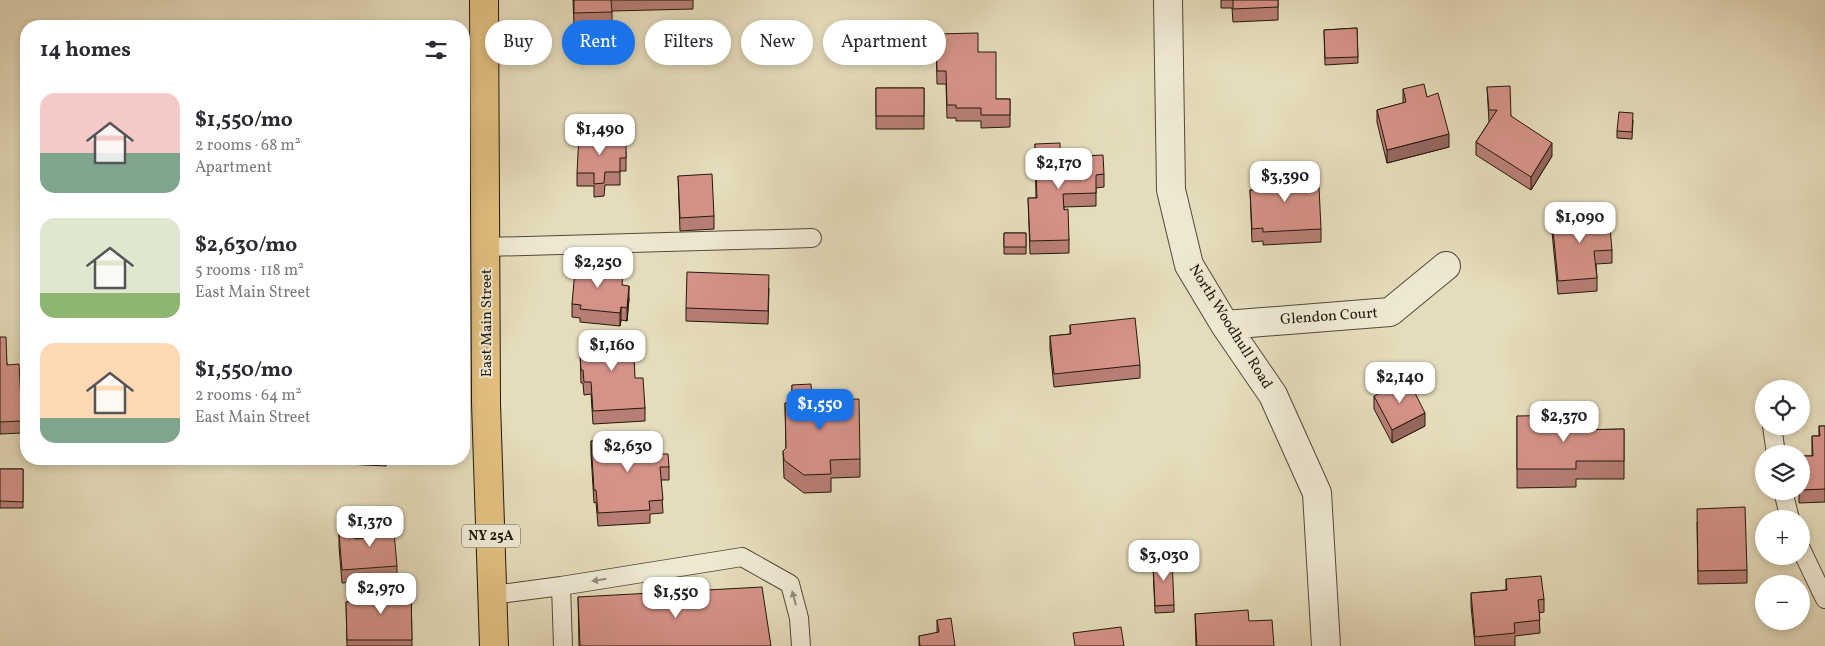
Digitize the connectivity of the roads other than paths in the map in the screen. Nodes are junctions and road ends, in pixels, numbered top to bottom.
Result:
1 (484, 0) edge
2 (1168, 0) edge
3 (812, 238) dead end
4 (486, 247) junction
5 (1446, 266) dead end
6 (1225, 325) junction
7 (1809, 565) edge
8 (561, 586) junction
9 (492, 595) junction
10 (1825, 599) edge
11 (494, 646) edge
12 (563, 646) edge
13 (801, 646) edge
14 (1326, 646) edge

1 - 4 main road, East Main Street / NY 25A
2 - 6 street, North Woodhull Road
3 - 4 lane
4 - 9 main road, East Main Street / NY 25A
5 - 6 street, Glendon Court
6 - 14 street, North Woodhull Road
7 - 10 lane
8 - 9 lane
8 - 12 lane
13 -> 8 lane
9 - 11 main road, East Main Street / NY 25A

